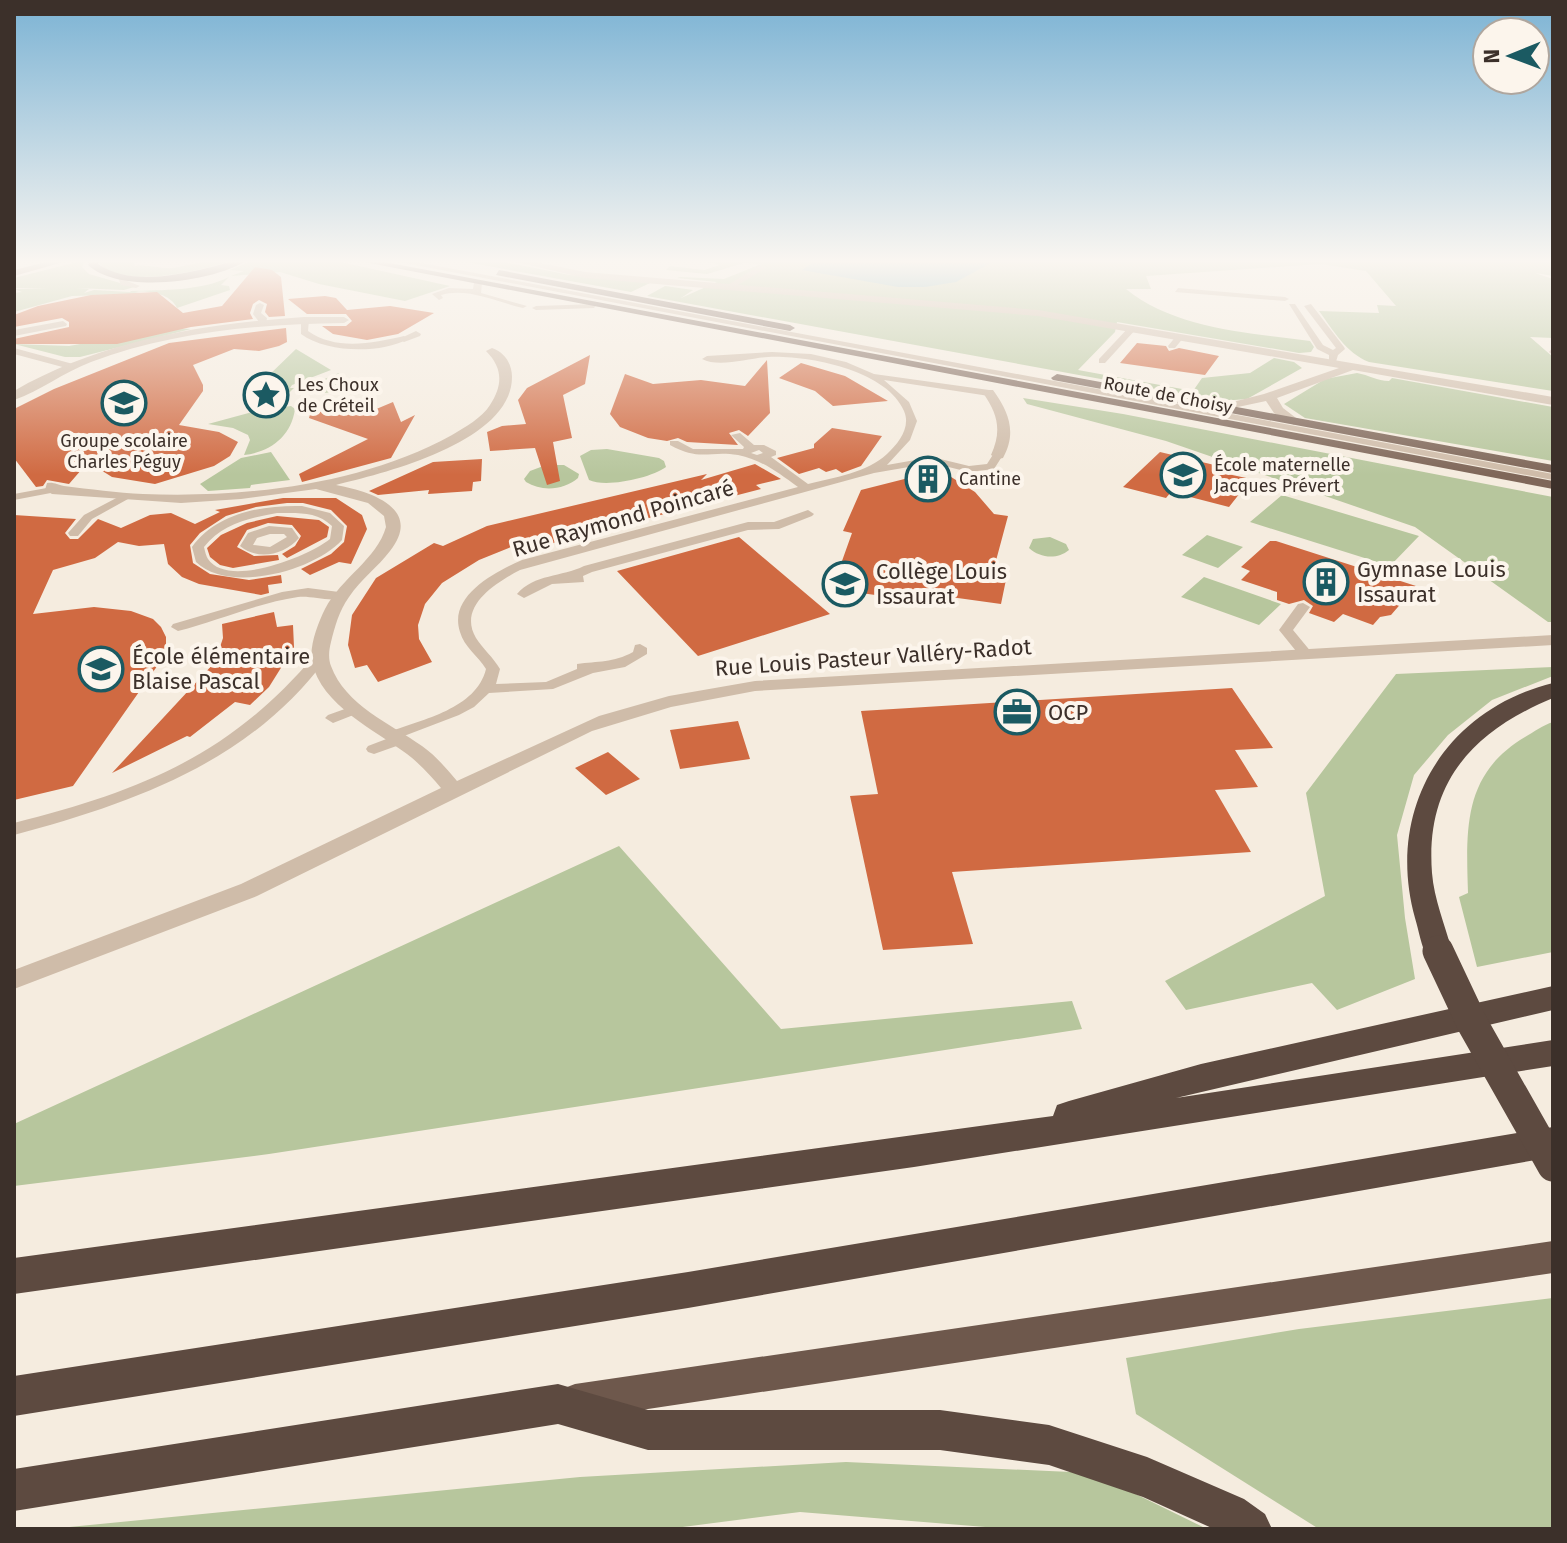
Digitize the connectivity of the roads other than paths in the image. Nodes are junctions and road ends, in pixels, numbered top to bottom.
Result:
1 (210, 331) edge
2 (304, 331) edge
3 (728, 331) edge
4 (784, 331) edge
5 (809, 331) edge
6 (1130, 331) edge
7 (1142, 331) edge
8 (1310, 331) edge
9 (1325, 331) edge
10 (1314, 336) junction
11 (1329, 336) junction
12 (410, 337) dead end
13 (14, 351) edge
14 (492, 351) dead end
15 (1333, 358) junction
16 (707, 359) dead end
17 (1317, 360) junction
18 (1102, 361) dead end
19 (70, 366) junction
20 (1351, 366) junction
21 (873, 376) junction
22 (1320, 376) junction
23 (989, 393) joint
24 (14, 396) edge
25 (1270, 397) junction
26 (1553, 401) edge
27 (1219, 407) junction
28 (1294, 421) junction
29 (736, 435) dead end
30 (674, 443) dead end
31 (748, 450) junction
32 (998, 455) joint
33 (1551, 470) edge
34 (869, 471) junction
35 (1553, 485) edge
36 (52, 488) joint
37 (303, 488) junction
38 (807, 488) junction
39 (14, 497) edge
40 (124, 497) junction
41 (808, 514) dead end
42 (74, 533) dead end
43 (279, 548) dead end
44 (299, 579) junction
45 (524, 594) dead end
46 (339, 596) junction
47 (1303, 607) dead end
48 (178, 627) dead end
49 (1553, 640) edge
50 (640, 648) dead end
51 (1305, 653) junction
52 (319, 659) junction
53 (486, 689) junction
54 (1553, 690) edge
55 (356, 709) junction
56 (333, 718) dead end
57 (397, 738) junction
58 (374, 749) dead end
59 (453, 789) junction
60 (14, 829) edge
61 (14, 980) edge
62 (1553, 998) edge
63 (1553, 1053) edge
64 (982, 1141) junction
65 (1553, 1142) edge
66 (1553, 1166) edge
67 (1553, 1257) edge
68 (14, 1276) edge
69 (14, 1396) edge
70 (558, 1404) junction
71 (14, 1490) edge
72 (1250, 1529) edge

1 - 19 street
2 - 12 lane
3 - 35 main road, Route de Choisy
4 - 33 lane, Route de Choisy
5 - 27 main road, Route de Choisy
6 - 18 lane
7 - 17 street
8 - 10 lane
9 - 11 lane
10 - 11 lane
10 - 15 lane
11 - 15 lane
13 - 19 lane
14 - 37 street
15 - 17 street
15 - 20 street
16 - 21 lane
17 - 22 street
19 - 24 street
20 - 22 street
20 - 26 street
21 - 23 lane
21 - 34 lane
22 - 25 street
23 - 32 street
25 - 27 street
25 - 28 street
27 - 28 main road, Route de Choisy
28 - 33 main road, Route de Choisy
29 - 31 lane
30 - 31 lane
31 - 38 lane
32 - 34 lane
34 - 38 lane
36 - 39 lane
36 - 40 street
37 - 40 street
37 - 46 street
38 - 53 lane, Rue Raymond Poincaré
40 - 42 lane
41 - 45 lane
43 - 44 lane
44 - 44 lane
44 - 46 lane
44 - 48 lane
46 - 52 street
47 - 51 lane
49 - 51 street, Rue Louis Pasteur Valléry-Radot
50 - 53 lane
51 - 59 street, Rue Louis Pasteur Valléry-Radot
52 - 55 street
52 - 60 lane
53 - 57 lane
54 - 66 highway, bridge
55 - 56 lane
55 - 57 street
57 - 58 lane
57 - 59 street
59 - 61 street, Rue Louis Pasteur Valléry-Radot
62 - 64 highway
63 - 64 highway
64 - 68 highway
65 - 69 highway
67 - 70 highway
70 - 71 highway
70 - 72 highway

